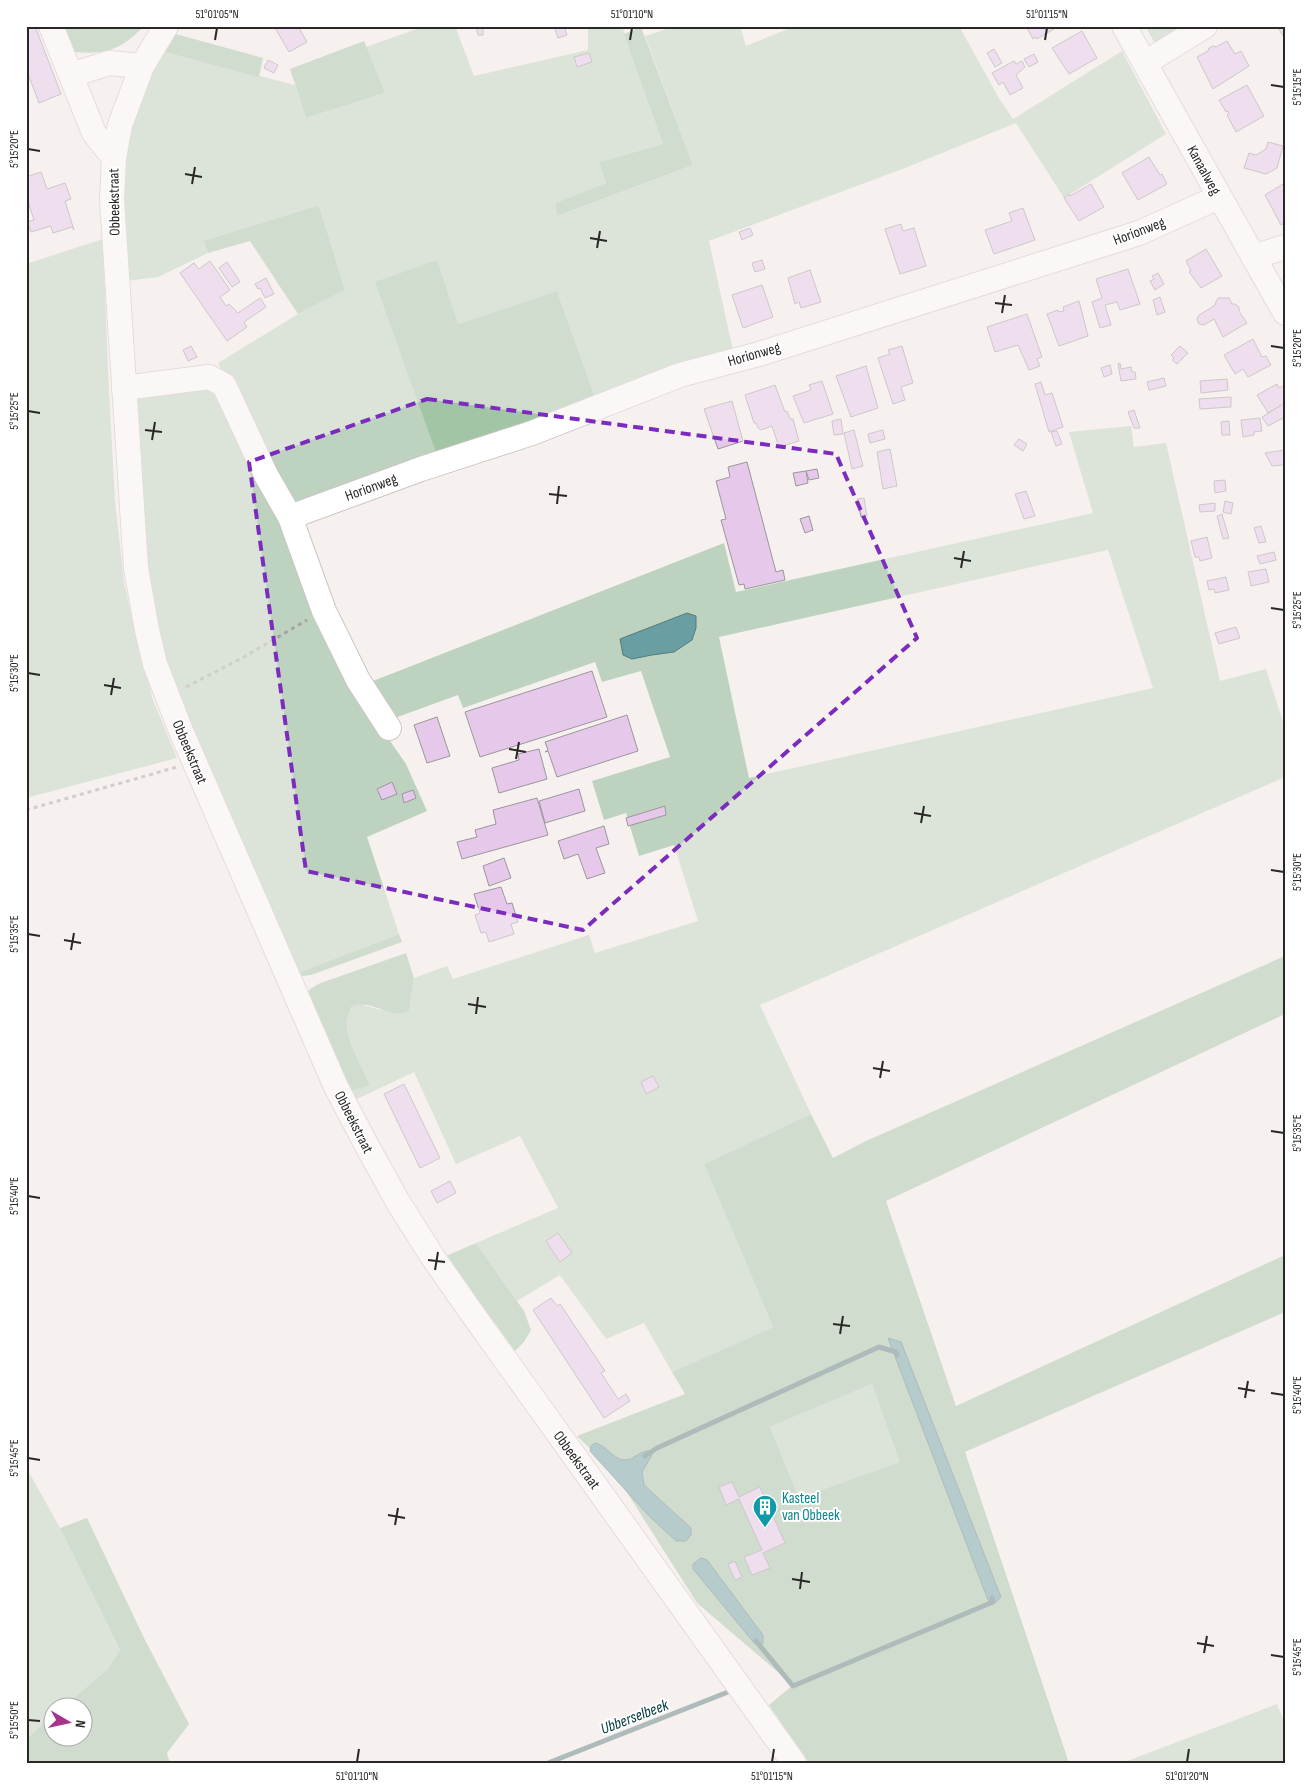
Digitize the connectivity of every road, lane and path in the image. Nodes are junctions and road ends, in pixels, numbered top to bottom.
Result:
1 (51, 26) edge
2 (166, 26) edge
3 (1124, 26) edge
4 (1205, 26) edge
5 (1145, 63) junction
6 (142, 66) junction
7 (71, 75) junction
8 (114, 158) junction
9 (1219, 197) junction
10 (1285, 246) edge
11 (1253, 257) junction
12 (1285, 313) edge
13 (124, 388) junction
14 (290, 517) junction
15 (324, 611) junction
16 (167, 697) junction
17 (389, 728) dead end
18 (194, 762) junction
19 (26, 810) edge
20 (794, 1763) edge

1 - 7 street
2 - 6 street, Obbeekstraat
3 - 5 street, Kanaalweg
4 - 5 street
5 - 9 street, Kanaalweg
6 - 7 street
6 - 8 street, Obbeekstraat
7 - 8 street
8 - 13 street, Obbeekstraat
9 - 11 street, Kanaalweg
9 - 14 street, Horionweg
10 - 11 street
11 - 12 street, Kanaalweg
13 - 14 street
13 - 16 street, Obbeekstraat
14 - 15 street
15 - 16 path
15 - 17 street
16 - 18 street, Obbeekstraat
18 - 19 path
18 - 20 street, Obbeekstraat

